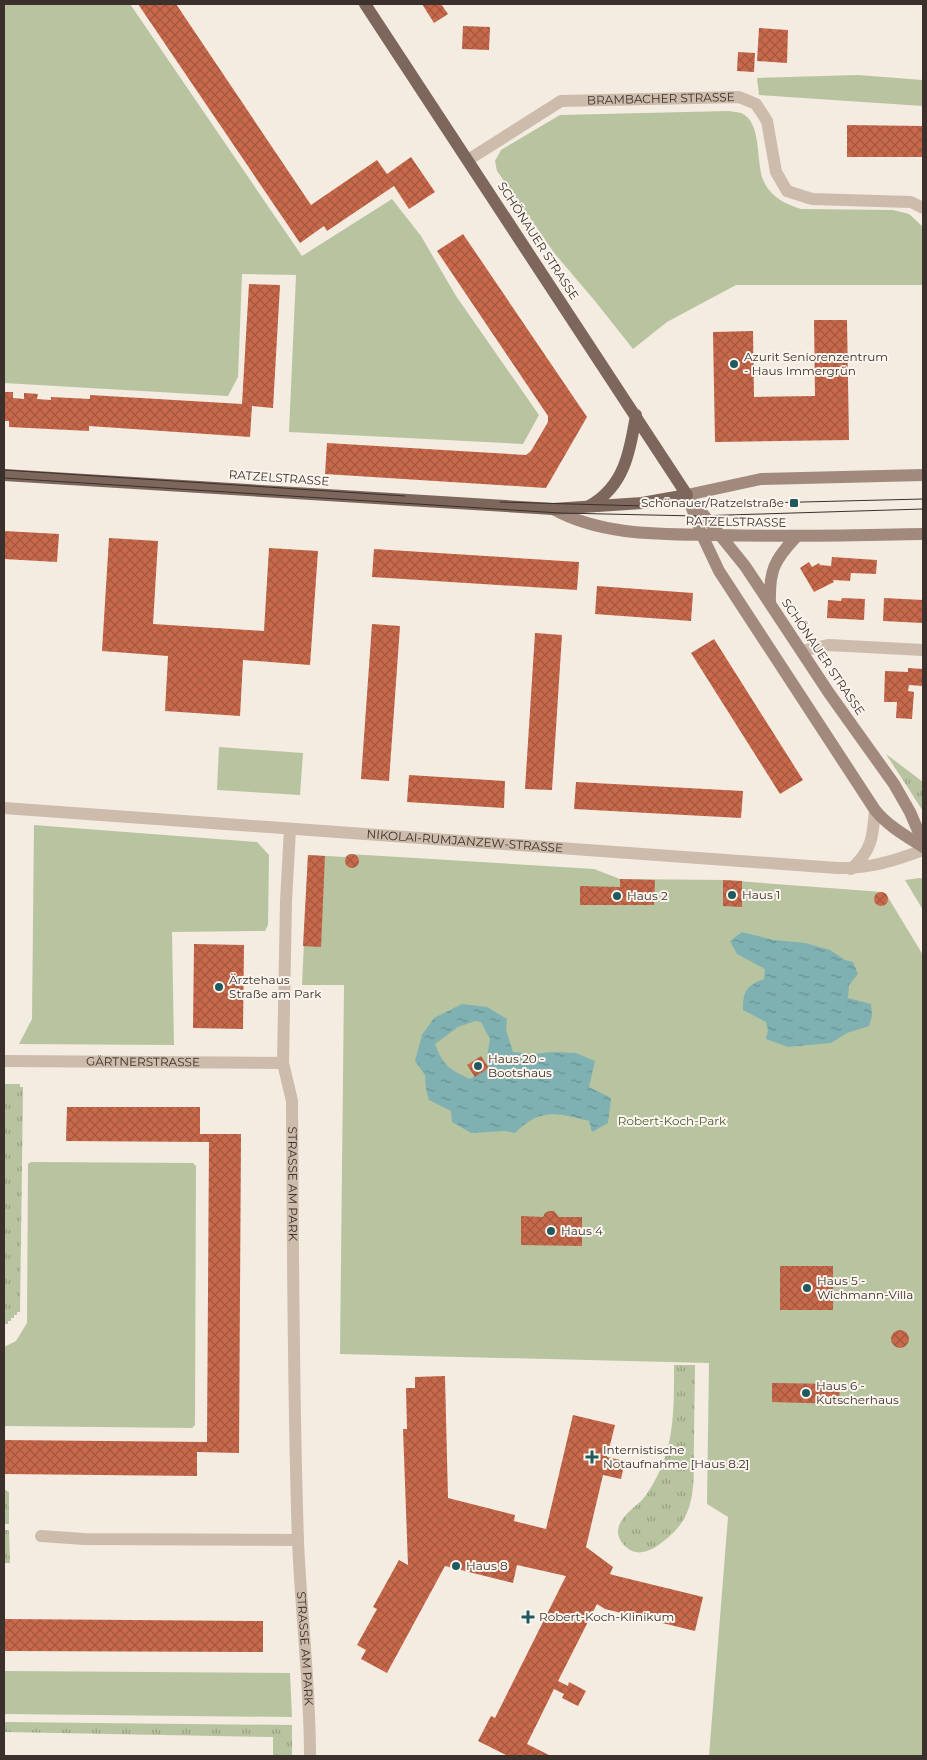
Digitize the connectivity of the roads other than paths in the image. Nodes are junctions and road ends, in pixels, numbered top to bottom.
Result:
1 (365, 4) edge
2 (468, 160) junction
3 (923, 208) edge
4 (636, 415) junction
5 (4, 474) edge
6 (923, 475) edge
7 (687, 495) junction
8 (589, 506) junction
9 (553, 509) junction
10 (923, 534) edge
11 (702, 535) junction
12 (720, 535) junction
13 (796, 536) junction
14 (770, 603) junction
15 (923, 650) edge
16 (802, 651) junction
17 (4, 808) edge
18 (875, 810) junction
19 (290, 829) junction
20 (923, 842) edge
21 (923, 848) edge
22 (851, 869) junction
23 (4, 1061) edge
24 (283, 1063) junction
25 (41, 1536) dead end
26 (298, 1540) junction
27 (310, 1756) edge

1 - 2 main road, SCHÖNAUER STRASSE
2 - 3 street, BRAMBACHER STRASSE
2 - 4 main road, SCHÖNAUER STRASSE
4 - 7 main road, SCHÖNAUER STRASSE
4 - 8 main road
5 - 9 main road, RATZELSTRASSE
6 - 7 main road, RATZELSTRASSE
7 - 8 main road, RATZELSTRASSE
7 - 11 main road, SCHÖNAUER STRASSE
7 - 12 main road, SCHÖNAUER STRASSE
8 - 9 main road, RATZELSTRASSE
9 - 11 main road, RATZELSTRASSE
10 - 13 main road, RATZELSTRASSE
11 - 12 main road, RATZELSTRASSE
11 - 18 main road, SCHÖNAUER STRASSE
12 - 13 main road, RATZELSTRASSE
12 - 14 main road, SCHÖNAUER STRASSE
13 - 14 main road
14 - 16 main road, SCHÖNAUER STRASSE
15 - 16 street
16 - 20 main road, SCHÖNAUER STRASSE
17 - 19 street, NIKOLAI-RUMJANZEW-STRASSE
18 - 21 main road, SCHÖNAUER STRASSE
18 - 22 street
19 - 22 street, NIKOLAI-RUMJANZEW-STRASSE
19 - 24 street, STRASSE AM PARK
21 - 22 street, NIKOLAI-RUMJANZEW-STRASSE
23 - 24 street, GÄRTNERSTRASSE
24 - 26 street, STRASSE AM PARK
25 - 26 street
26 - 27 street, STRASSE AM PARK

